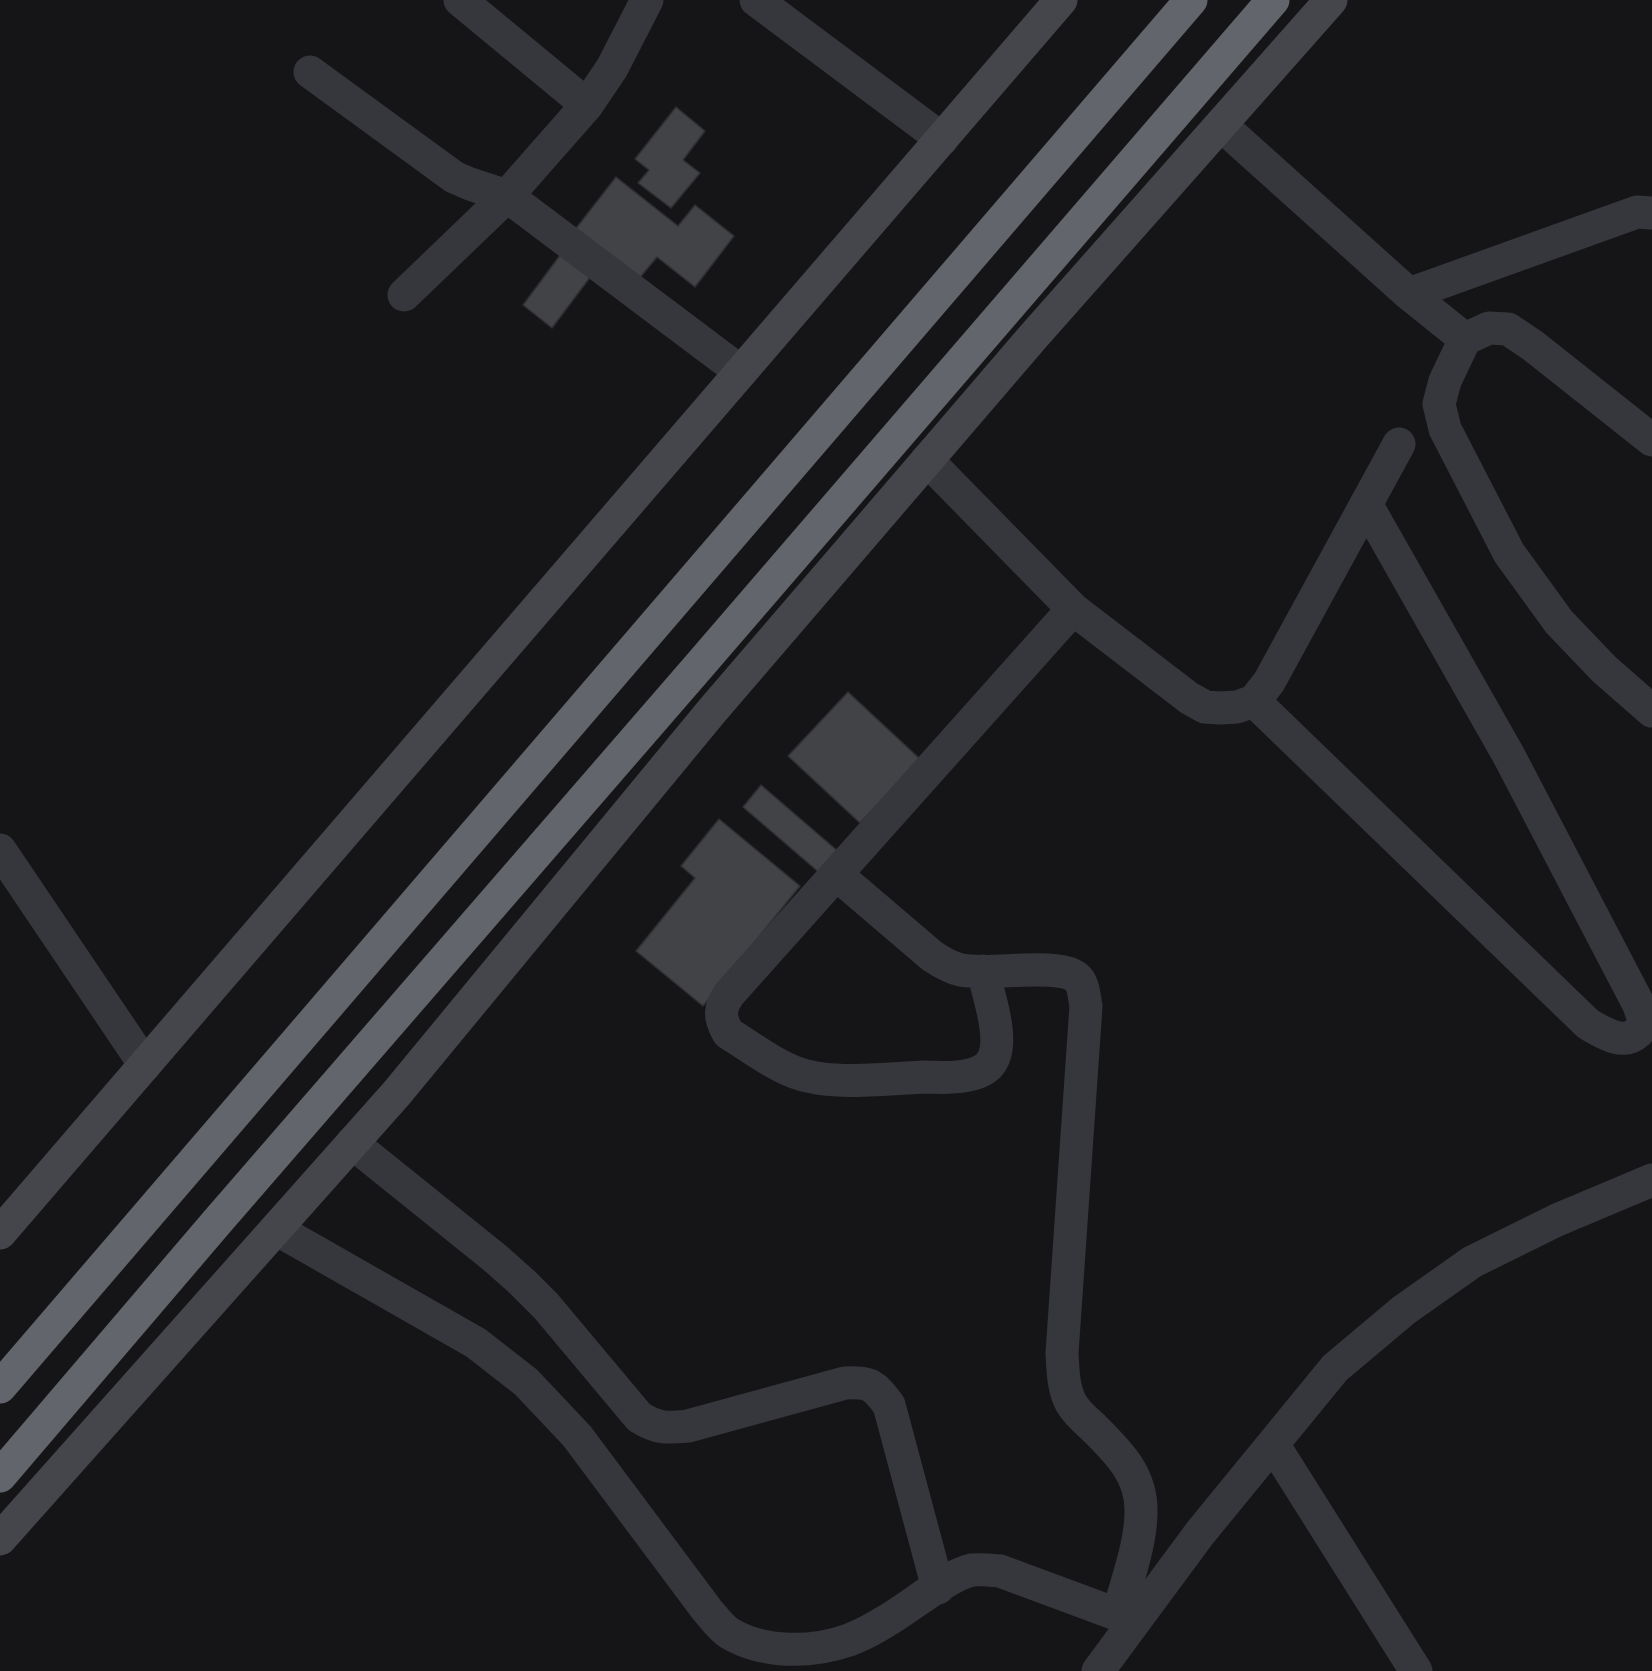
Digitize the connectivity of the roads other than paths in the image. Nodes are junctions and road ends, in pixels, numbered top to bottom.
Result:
1 (460, 0) edge
2 (647, 0) edge
3 (756, 0) edge
4 (1060, 0) edge
5 (1191, 0) edge
6 (1273, 0) edge
7 (1331, 0) edge
8 (310, 72) dead end
9 (587, 105) junction
10 (1221, 124) junction
11 (942, 139) junction
12 (507, 196) junction
13 (1652, 213) edge
14 (1409, 294) junction
15 (404, 295) dead end
16 (1466, 339) junction
17 (741, 372) junction
18 (1652, 440) edge
19 (1399, 444) dead end
20 (927, 460) junction
21 (1366, 504) junction
22 (1073, 609) junction
23 (1254, 701) junction
24 (1652, 711) edge
25 (0, 849) edge
26 (836, 874) junction
27 (983, 971) junction
28 (145, 1065) junction
29 (352, 1143) junction
30 (1652, 1180) edge
31 (276, 1229) junction
32 (0, 1233) edge
33 (0, 1387) edge
34 (1273, 1444) junction
35 (0, 1476) edge
36 (0, 1539) edge
37 (938, 1588) junction
38 (1126, 1618) junction
39 (1098, 1671) edge
40 (1416, 1671) edge

1 - 9 street
2 - 9 street
3 - 11 street
4 - 11 street
5 - 33 highway
6 - 35 highway
7 - 10 street
8 - 12 street
9 - 12 street
10 - 14 street
10 - 20 street
11 - 17 street
12 - 15 street
12 - 17 street
13 - 14 street
14 - 16 street
16 - 18 street
16 - 24 street
17 - 28 street
19 - 21 street
20 - 22 street
20 - 29 street
21 - 23 street
21 - 23 street
22 - 23 street
22 - 26 street
25 - 28 street
26 - 27 street
26 - 27 street
27 - 38 street
28 - 32 street
29 - 31 street
29 - 37 street
30 - 34 street
31 - 36 street
31 - 37 street
34 - 38 street
34 - 40 street
37 - 38 street
38 - 39 street

